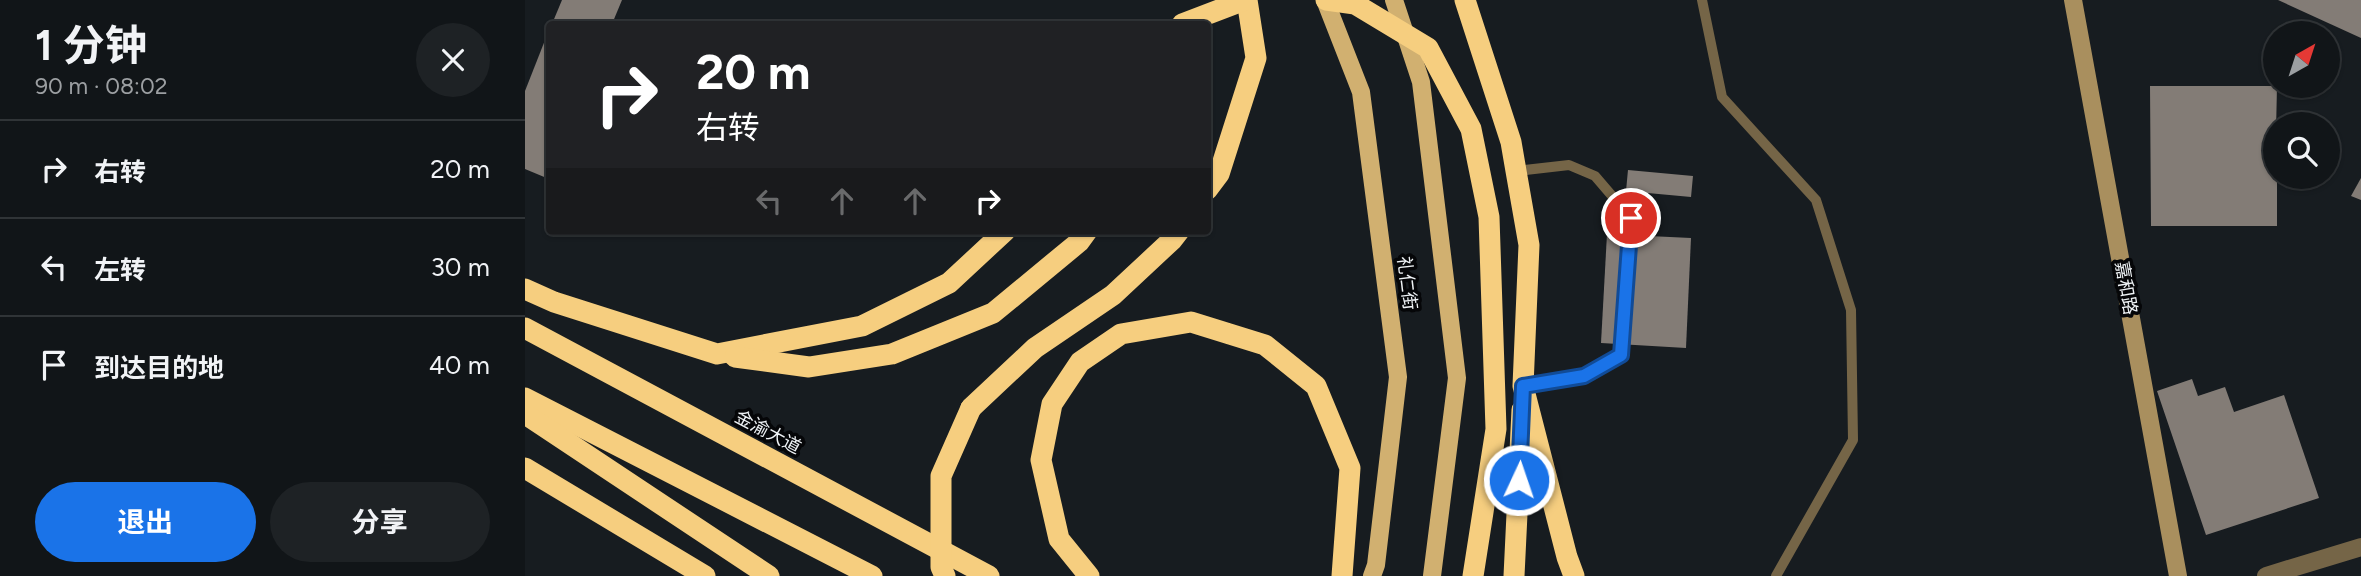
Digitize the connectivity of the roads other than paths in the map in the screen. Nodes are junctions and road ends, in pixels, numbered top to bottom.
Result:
1 (1207, 0) edge
2 (1246, 0) edge
3 (1326, 0) edge
4 (1394, 0) edge
5 (1465, 0) edge
6 (1702, 0) edge
7 (2073, 0) edge
8 (1190, 21) edge
9 (1202, 21) edge
10 (1516, 171) junction
11 (1211, 185) edge
12 (1001, 235) edge
13 (1084, 235) edge
14 (1176, 235) edge
15 (525, 289) edge
16 (525, 328) edge
17 (716, 354) junction
18 (1523, 386) junction
19 (525, 398) edge
20 (525, 414) edge
21 (525, 468) edge
22 (2361, 547) edge
23 (705, 576) edge
24 (769, 576) edge
25 (872, 576) edge
26 (945, 576) edge
27 (989, 576) edge
28 (1089, 576) edge
29 (1342, 576) edge
30 (1371, 576) edge
31 (1432, 576) edge
32 (1473, 576) edge
33 (1514, 576) edge
34 (1574, 576) edge
35 (1776, 576) edge
36 (2178, 576) edge
37 (2266, 576) edge

1 - 9 highway
2 - 8 highway, bridge
2 - 11 highway
3 - 30 main road, 礼仁街
3 - 32 highway, bridge
4 - 31 main road
5 - 10 highway
6 - 35 lane
7 - 36 street, 嘉和路
10 - 18 highway
10 - 18 lane
12 - 17 highway
13 - 17 highway
14 - 26 highway, bridge
15 - 17 highway
16 - 27 highway, 金渝大道
18 - 33 highway
18 - 34 highway
19 - 25 highway
20 - 24 highway
21 - 23 highway
22 - 37 street
28 - 29 highway

